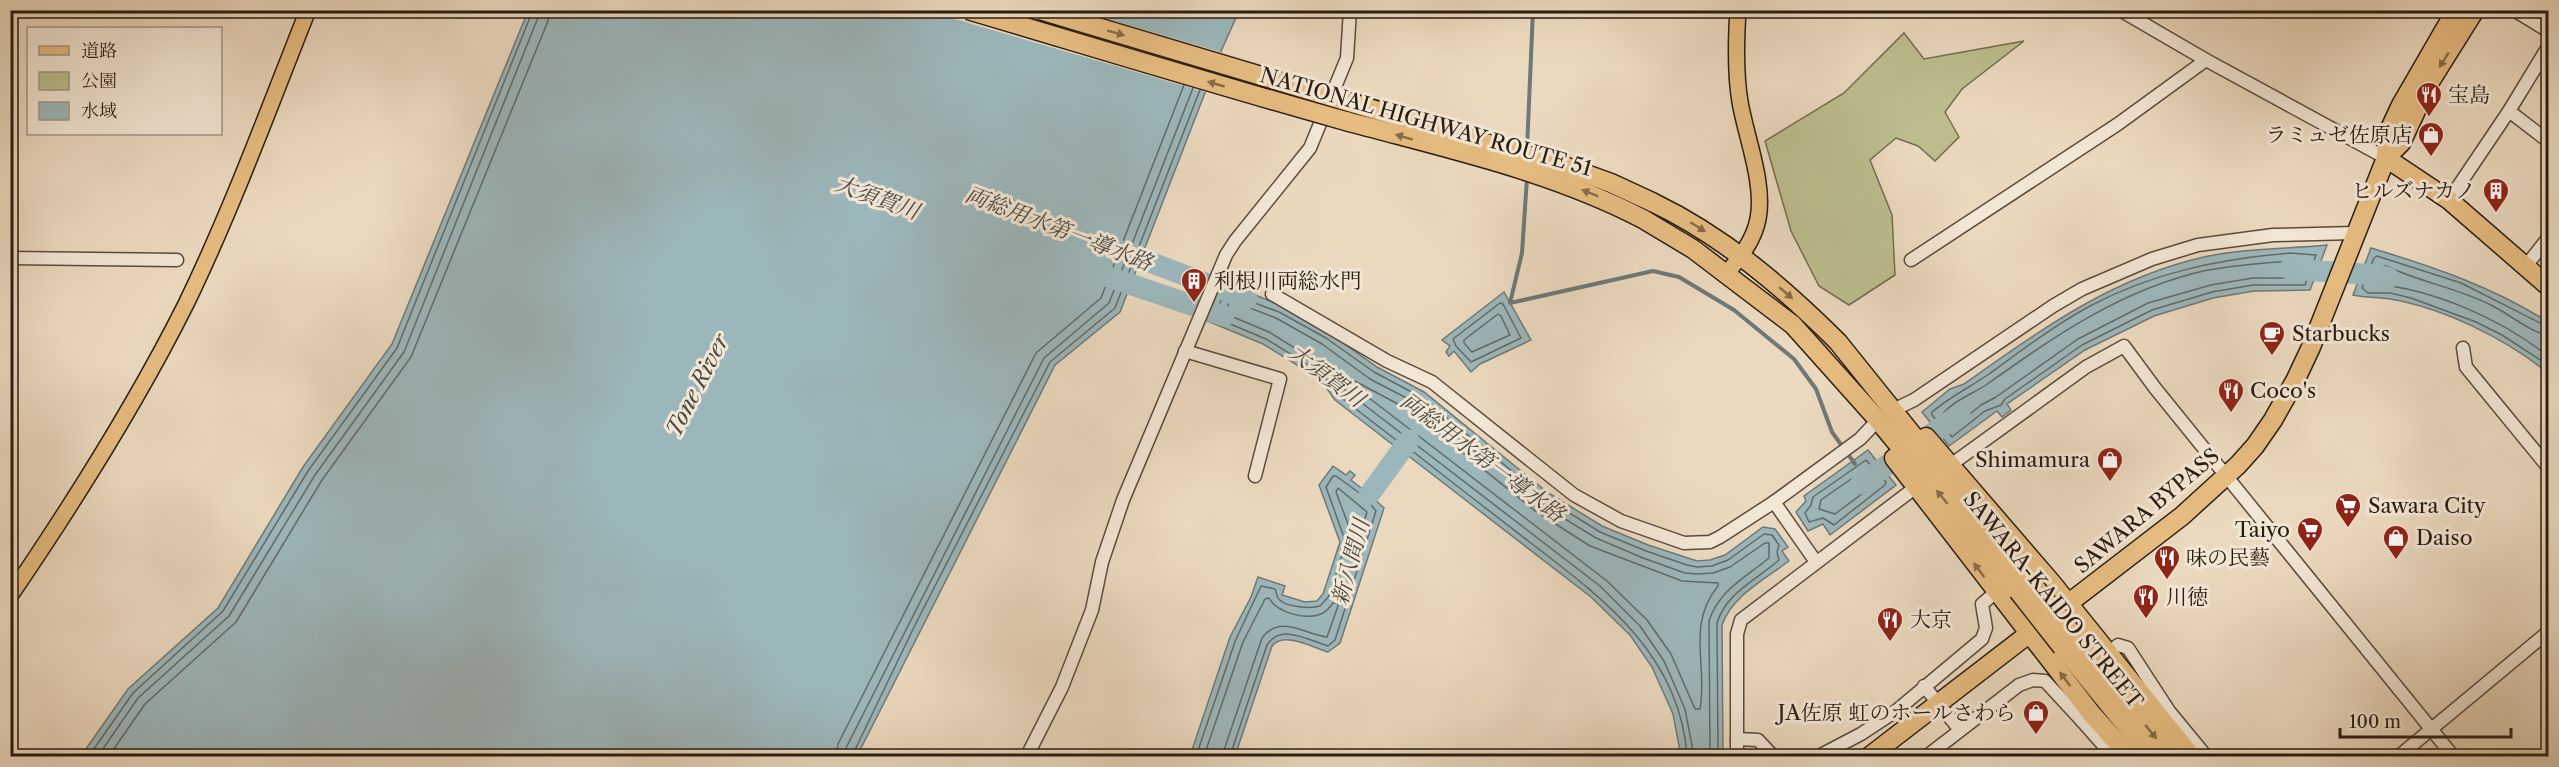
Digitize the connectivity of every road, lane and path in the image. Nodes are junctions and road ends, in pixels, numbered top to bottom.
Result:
1 (308, 10) edge
2 (968, 10) edge
3 (1040, 10) edge
4 (1350, 10) edge
5 (1738, 10) edge
6 (2120, 10) edge
7 (2456, 10) edge
8 (2475, 10) edge
9 (2514, 10) edge
10 (2548, 31) edge
11 (2548, 47) edge
12 (2206, 60) junction
13 (2509, 111) junction
14 (2548, 141) edge
15 (2386, 158) junction
16 (2449, 200) junction
17 (2353, 236) junction
18 (2548, 238) edge
19 (1741, 256) junction
20 (10, 258) edge
21 (177, 260) dead end
22 (1911, 260) dead end
23 (2526, 266) junction
24 (1726, 274) junction
25 (2548, 286) edge
26 (1272, 294) dead end
27 (2463, 348) dead end
28 (1185, 351) junction
29 (1888, 420) junction
30 (2548, 467) edge
31 (1929, 469) junction
32 (1255, 476) dead end
33 (2228, 476) junction
34 (1774, 502) junction
35 (1816, 562) junction
36 (1996, 592) junction
37 (10, 596) edge
38 (2069, 604) junction
39 (2028, 632) junction
40 (2548, 632) edge
41 (2069, 642) junction
42 (2109, 653) junction
43 (1924, 686) junction
44 (1938, 703) junction
45 (2086, 717) junction
46 (2431, 729) junction
47 (1960, 730) junction
48 (1737, 739) junction
49 (1027, 756) edge
50 (1737, 756) edge
51 (1773, 756) edge
52 (1819, 756) edge
53 (1870, 756) edge
54 (1927, 756) edge
55 (2113, 756) edge
56 (2129, 756) edge
57 (2151, 756) edge
58 (2171, 756) edge
59 (2191, 756) edge
60 (2206, 756) edge
61 (2399, 756) edge
62 (2453, 756) edge

1 - 37 main road
24 -> 2 highway, NATIONAL HIGHWAY ROUTE 51, bridge
3 -> 19 highway, NATIONAL HIGHWAY ROUTE 51, bridge
4 - 28 street
5 - 19 main road
6 - 12 street
7 - 15 highway
8 -> 15 highway
9 - 10 street
11 - 13 street
12 - 15 street
12 - 22 street
13 - 14 street
13 - 16 street
15 - 16 highway
15 - 17 highway, SAWARA BYPASS
16 - 23 highway
17 - 29 street
17 - 33 highway, SAWARA BYPASS
18 - 23 street
19 - 24 main road
19 -> 29 highway, NATIONAL HIGHWAY ROUTE 51
20 - 21 street
23 - 25 highway
24 - 29 highway, NATIONAL HIGHWAY ROUTE 51
26 - 34 street
27 - 30 street
28 - 32 street
28 - 49 street
29 - 31 highway
29 - 31 highway
29 - 34 street
31 - 33 street
31 - 35 street
36 -> 31 highway
31 - 38 highway
31 - 41 highway, SAWARA-KAIDO STREET, bridge
33 - 38 highway, SAWARA BYPASS
33 - 46 street
34 - 35 street
35 - 48 street
36 - 39 highway
36 - 43 street
38 - 39 highway, SAWARA BYPASS
38 - 42 highway
39 - 44 highway, SAWARA BYPASS
45 -> 39 highway
40 - 46 street
41 - 57 highway, SAWARA-KAIDO STREET
41 -> 58 highway, SAWARA-KAIDO STREET
42 - 59 highway
42 - 60 street
43 - 44 street
43 - 52 street
44 - 47 street
44 - 53 highway, SAWARA BYPASS
45 - 47 street
45 - 55 street
45 - 56 highway
46 - 61 street
46 - 62 street
47 - 54 street
48 - 50 street
48 - 51 street

